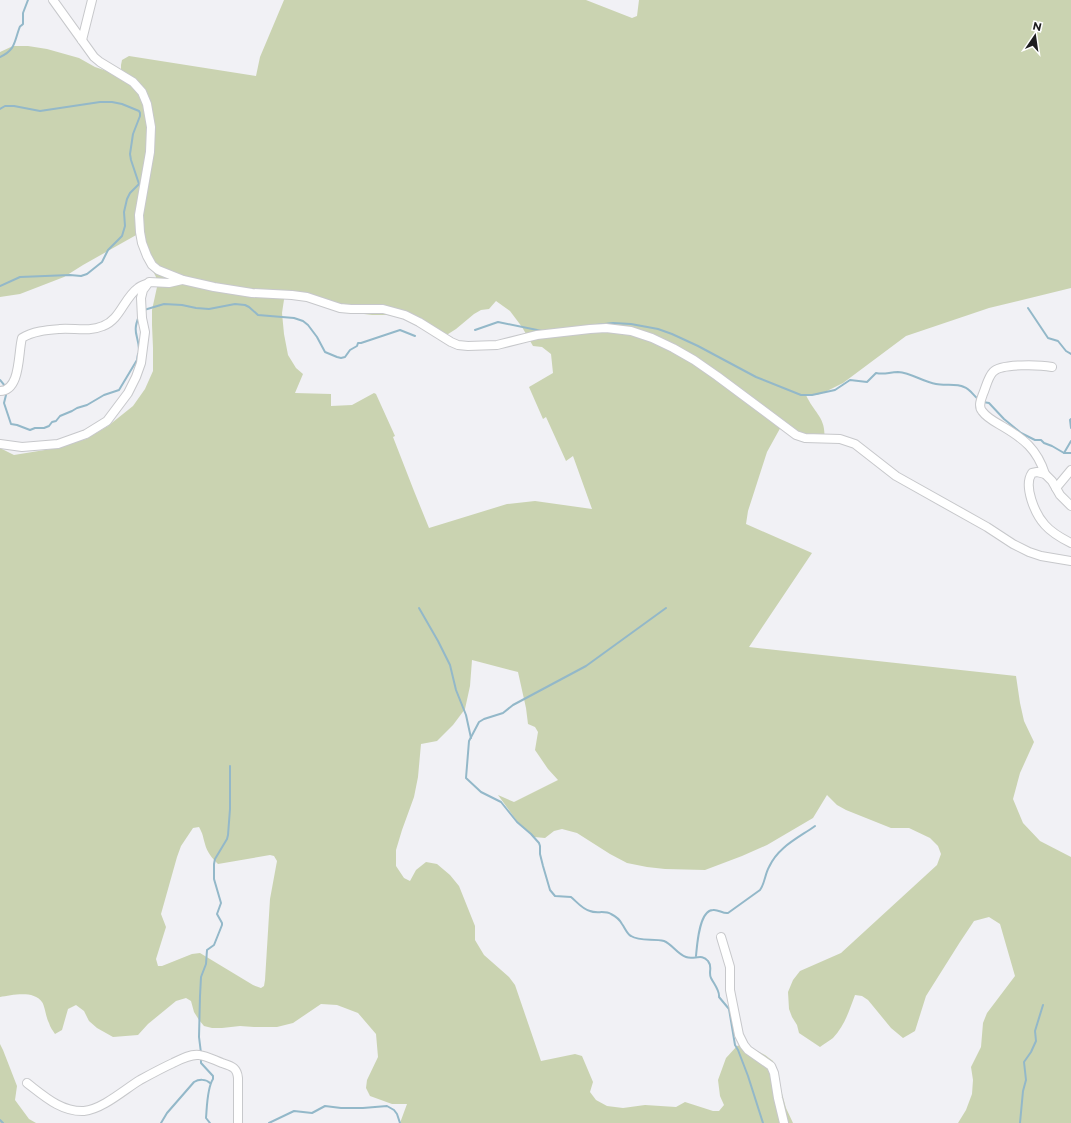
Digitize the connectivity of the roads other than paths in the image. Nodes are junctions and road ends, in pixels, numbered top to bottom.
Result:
1 (53, 0) edge
2 (92, 0) edge
3 (82, 40) junction
4 (183, 280) junction
5 (149, 282) junction
6 (1052, 367) dead end
7 (0, 391) edge
8 (0, 444) edge
9 (1071, 470) edge
10 (1045, 474) junction
11 (1056, 488) junction
12 (1071, 506) edge
13 (1071, 542) edge
14 (1071, 561) edge
15 (721, 937) dead end
16 (28, 1083) dead end
17 (238, 1123) edge
18 (784, 1123) edge

1 - 3 street
2 - 3 street
3 - 4 street
4 - 5 street
4 - 14 street
5 - 7 street
5 - 8 street
6 - 10 street
9 - 11 street
10 - 11 street
10 - 13 street
11 - 12 street
15 - 18 street
16 - 17 street

